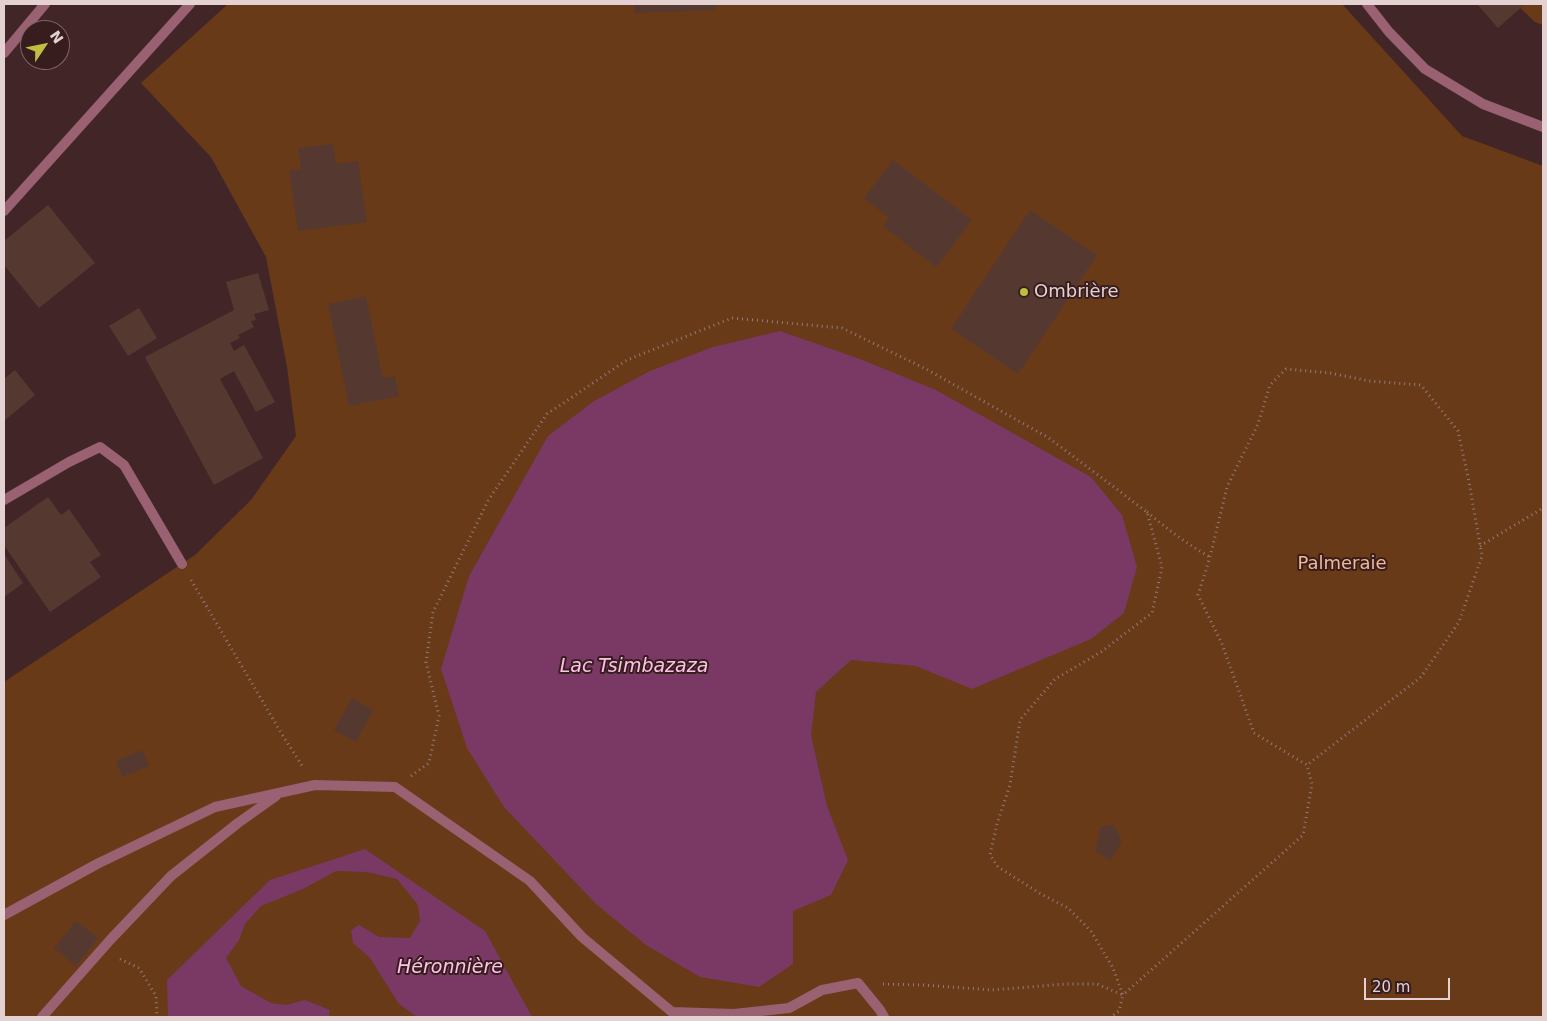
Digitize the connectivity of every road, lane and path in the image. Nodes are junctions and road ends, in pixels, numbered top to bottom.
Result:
1 (45, 4) edge
2 (190, 4) edge
3 (1367, 4) edge
4 (4, 53) edge
5 (1543, 127) edge
6 (4, 212) edge
7 (4, 500) edge
8 (1543, 508) edge
9 (1147, 512) junction
10 (1480, 546) junction
11 (1210, 557) junction
12 (182, 564) joint
13 (1307, 765) junction
14 (315, 785) junction
15 (395, 787) junction
16 (281, 792) junction
17 (4, 915) edge
18 (102, 949) junction
19 (858, 983) junction
20 (1123, 995) junction
21 (42, 1017) edge
22 (157, 1017) edge
23 (884, 1017) edge
24 (1112, 1017) edge

1 - 4 street
2 - 6 street
3 - 5 street
7 - 12 street
8 - 10 path
9 - 11 path
9 - 15 path
9 - 20 path
10 - 11 path
10 - 13 path
11 - 13 path
12 - 14 path
13 - 20 path
14 - 15 street
14 - 16 street
15 - 19 street
16 - 17 street
16 - 18 street
18 - 21 street
18 - 22 path
19 - 20 path
19 - 23 street
20 - 24 path

